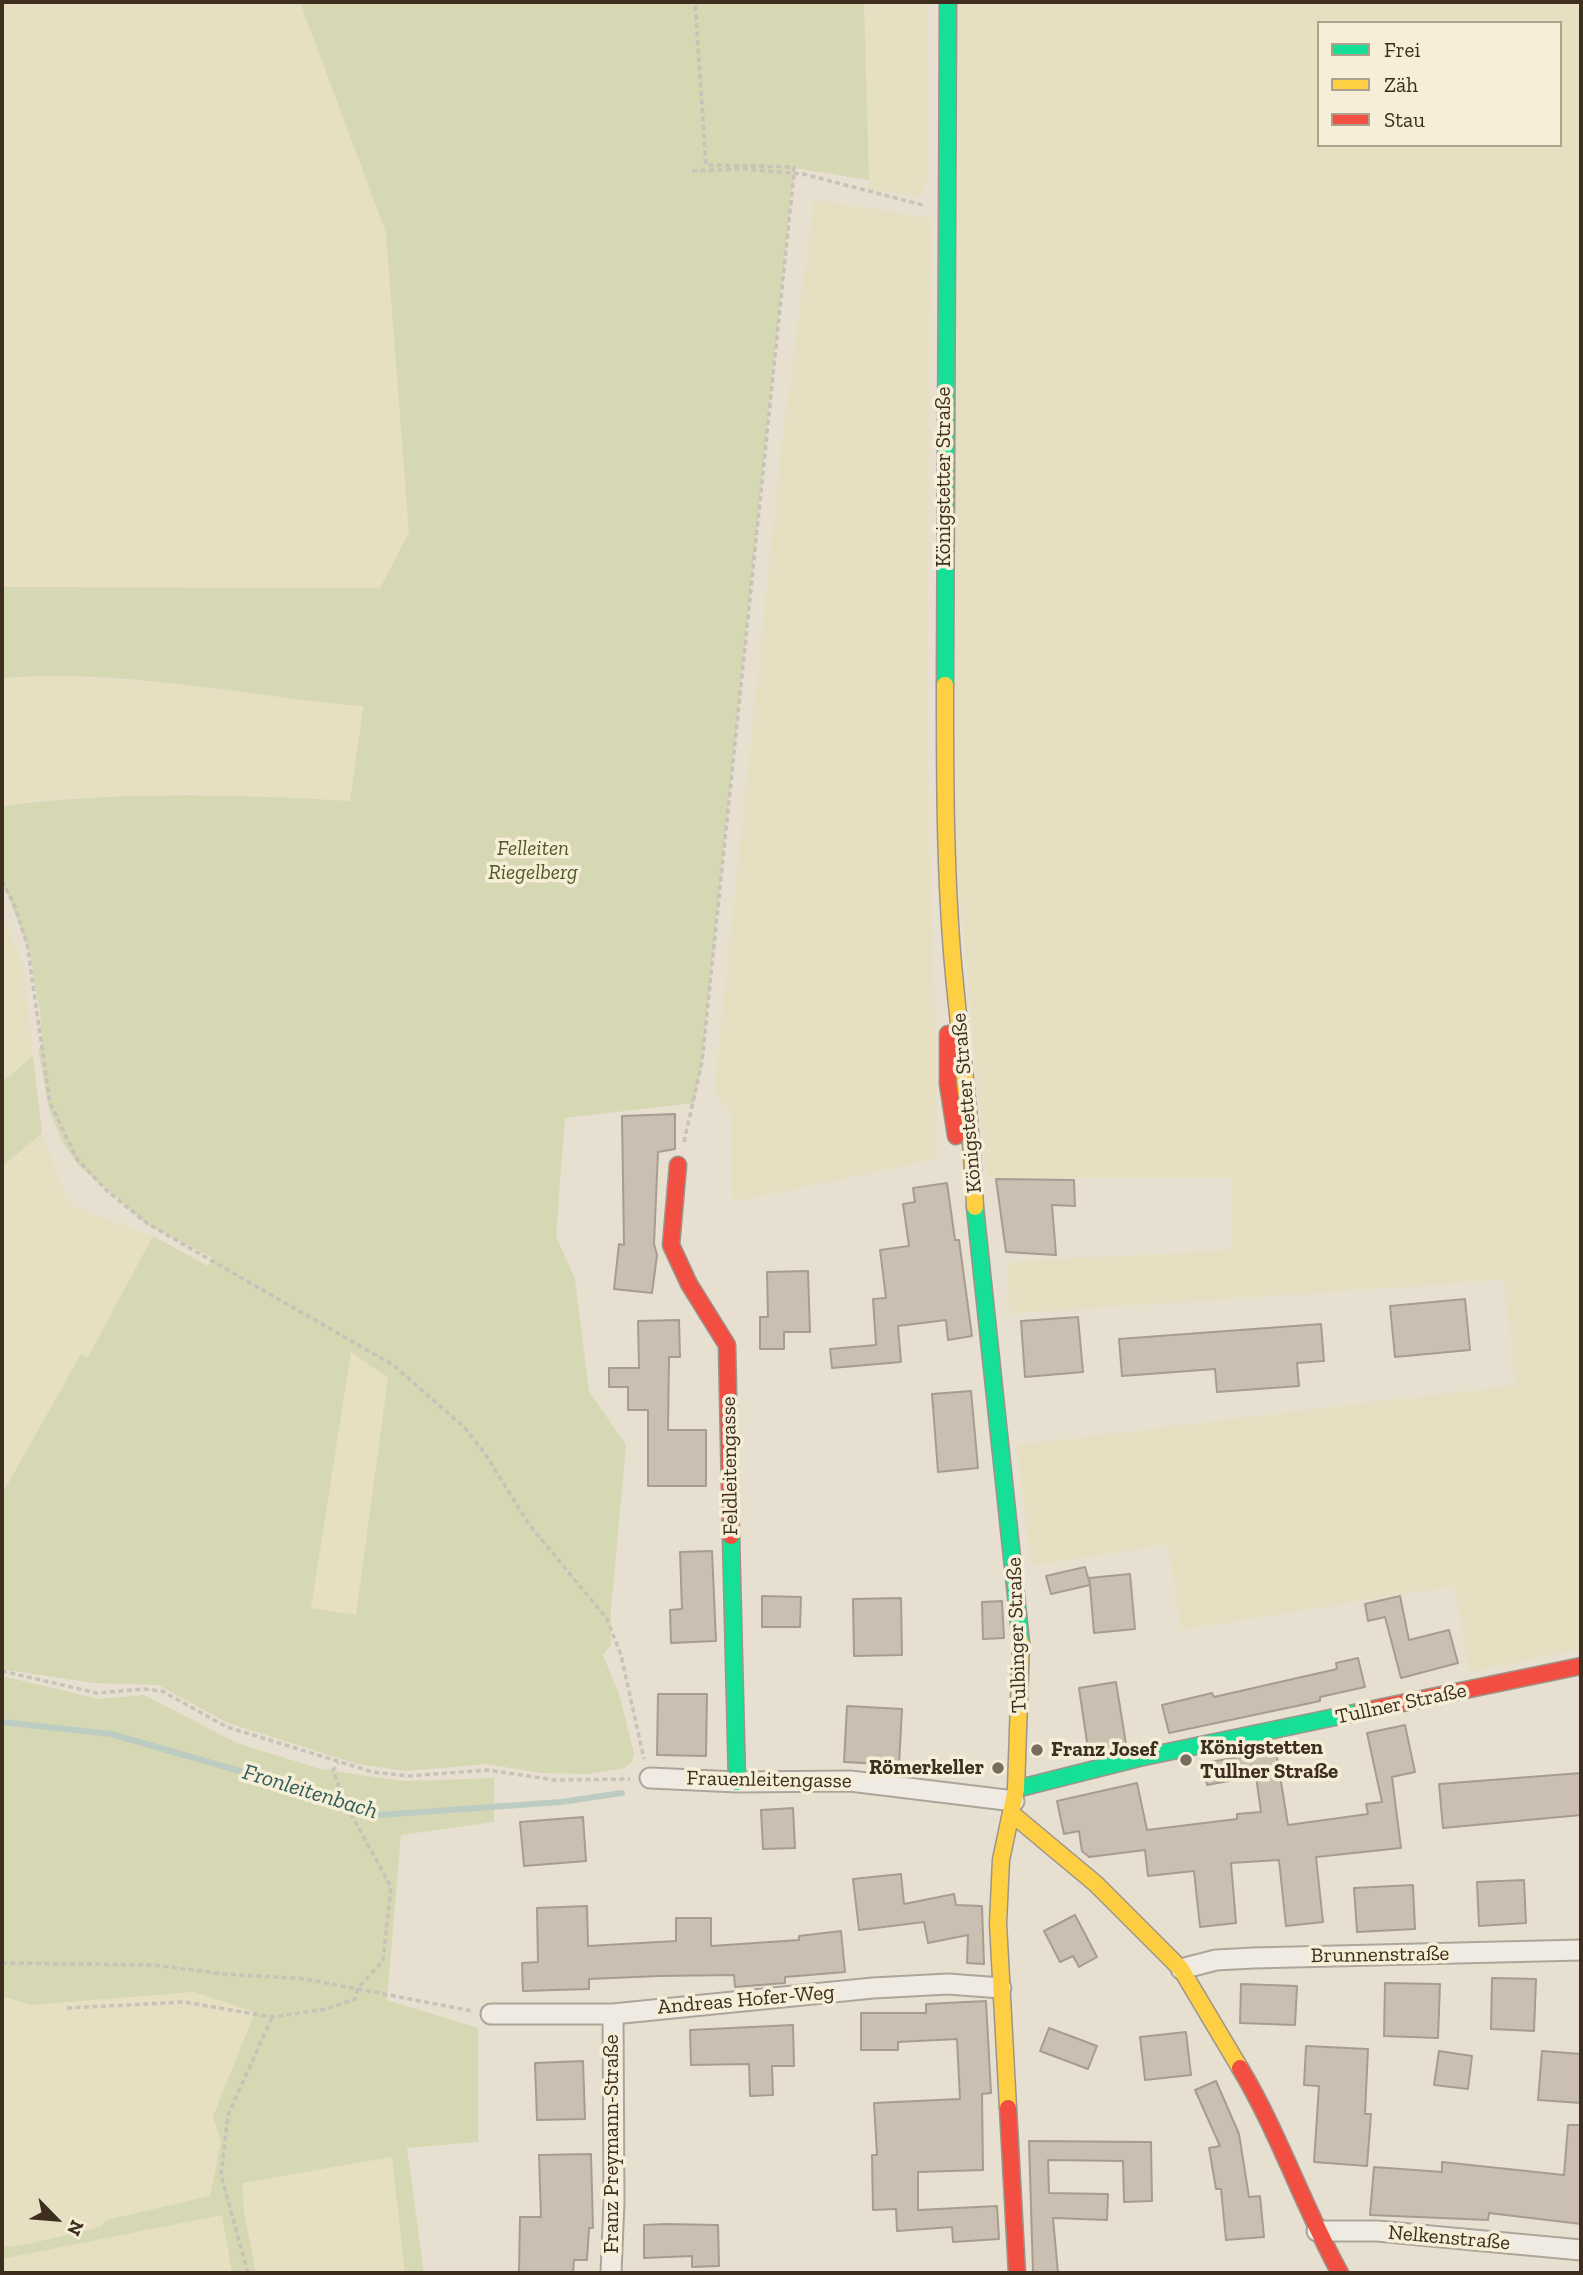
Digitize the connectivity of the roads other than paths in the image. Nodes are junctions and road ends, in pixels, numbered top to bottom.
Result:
1 (948, 2) edge
2 (678, 1165) road end
3 (975, 1207) joint
4 (1581, 1666) edge
5 (649, 1778) road end
6 (737, 1782) junction
7 (1014, 1801) junction
8 (1581, 1950) edge
9 (1181, 1969) junction
10 (1002, 1987) junction
11 (491, 2014) road end
12 (613, 2014) junction
13 (1317, 2231) junction
14 (1581, 2249) edge
15 (611, 2273) edge
16 (1017, 2273) edge
17 (1340, 2273) edge

1 - 3 main road, Königstetter Straße
2 - 6 main road, Feldleitengasse
3 - 7 main road, Tulbinger Straße
4 - 7 main road, Tullner Straße
5 - 6 street, Frauenleitengasse
6 - 7 street, Frauenleitengasse
7 - 9 main road
7 - 10 main road, Tulbinger Straße
8 - 9 street, Brunnenstraße
9 - 13 main road
10 - 12 street, Andreas Hofer-Weg
10 - 16 main road, Tulbinger Straße
11 - 12 street, Andreas Hofer-Weg
12 - 15 street, Franz Preymann-Straße
13 - 14 street, Nelkenstraße
13 - 17 main road

